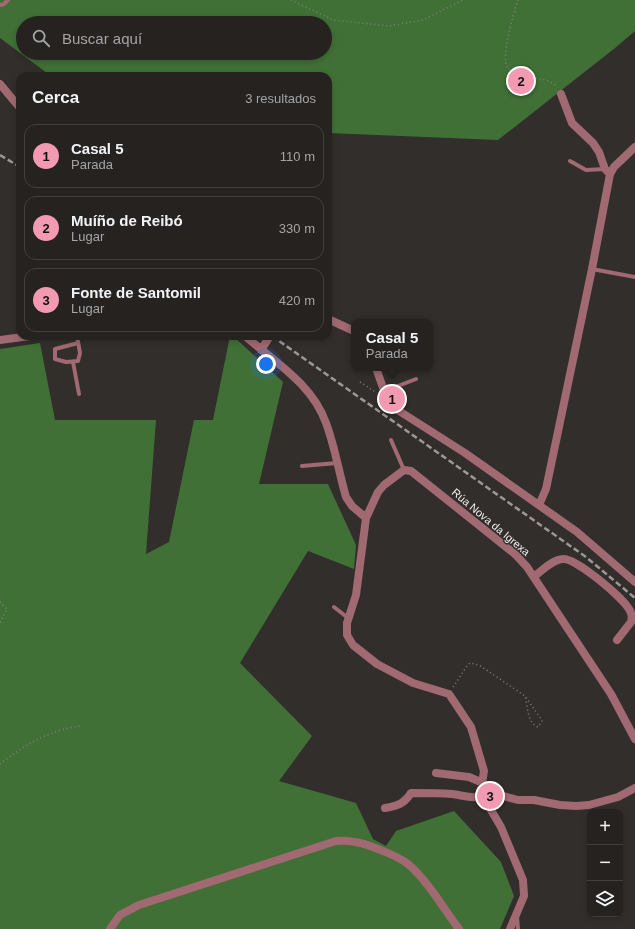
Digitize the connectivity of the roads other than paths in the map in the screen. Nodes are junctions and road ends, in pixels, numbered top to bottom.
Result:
1 (8, 0) edge
2 (0, 5) edge
3 (0, 84) edge
4 (561, 94) road end
5 (16, 98) edge
6 (635, 147) edge
7 (570, 160) dead end
8 (607, 172) junction
9 (592, 269) junction
10 (635, 276) edge
11 (332, 321) edge
12 (351, 330) edge
13 (16, 338) edge
14 (0, 340) edge
15 (78, 340) edge
16 (252, 340) edge
17 (267, 340) edge
18 (78, 343) junction
19 (263, 347) junction
20 (73, 362) junction
21 (377, 371) edge
22 (416, 379) dead end
23 (384, 388) junction
24 (79, 394) dead end
25 (391, 440) dead end
26 (336, 463) junction
27 (302, 466) dead end
28 (404, 470) junction
29 (539, 505) junction
30 (366, 518) junction
31 (534, 576) junction
32 (635, 582) edge
33 (334, 607) dead end
34 (348, 618) junction
35 (617, 640) dead end
36 (635, 739) edge
37 (436, 773) dead end
38 (635, 788) edge
39 (480, 790) junction
40 (385, 808) dead end
41 (517, 915) junction
42 (110, 929) edge
43 (459, 929) edge
44 (510, 929) edge
45 (518, 929) edge

1 - 2 lane
3 - 5 street
4 - 8 street
6 - 8 street
7 - 8 lane
8 - 9 street
9 - 10 lane
9 - 29 street
11 - 12 street
13 - 14 street
15 - 18 lane
16 - 19 street
17 - 19 street
18 - 20 lane
18 - 20 lane
19 - 26 street
20 - 24 lane
21 - 23 street
22 - 23 lane
23 - 29 street
25 - 28 lane
26 - 27 lane
26 - 30 street
28 - 30 street
28 - 31 street, Rúa Nova da Igrexa
29 - 32 street
30 - 34 street
31 - 35 street
31 - 36 street, Rúa Nova da Igrexa
33 - 34 lane
34 - 39 street
37 - 39 street
38 - 39 street
39 - 40 street
39 - 41 street
41 - 44 street
41 - 45 lane
42 - 43 street

